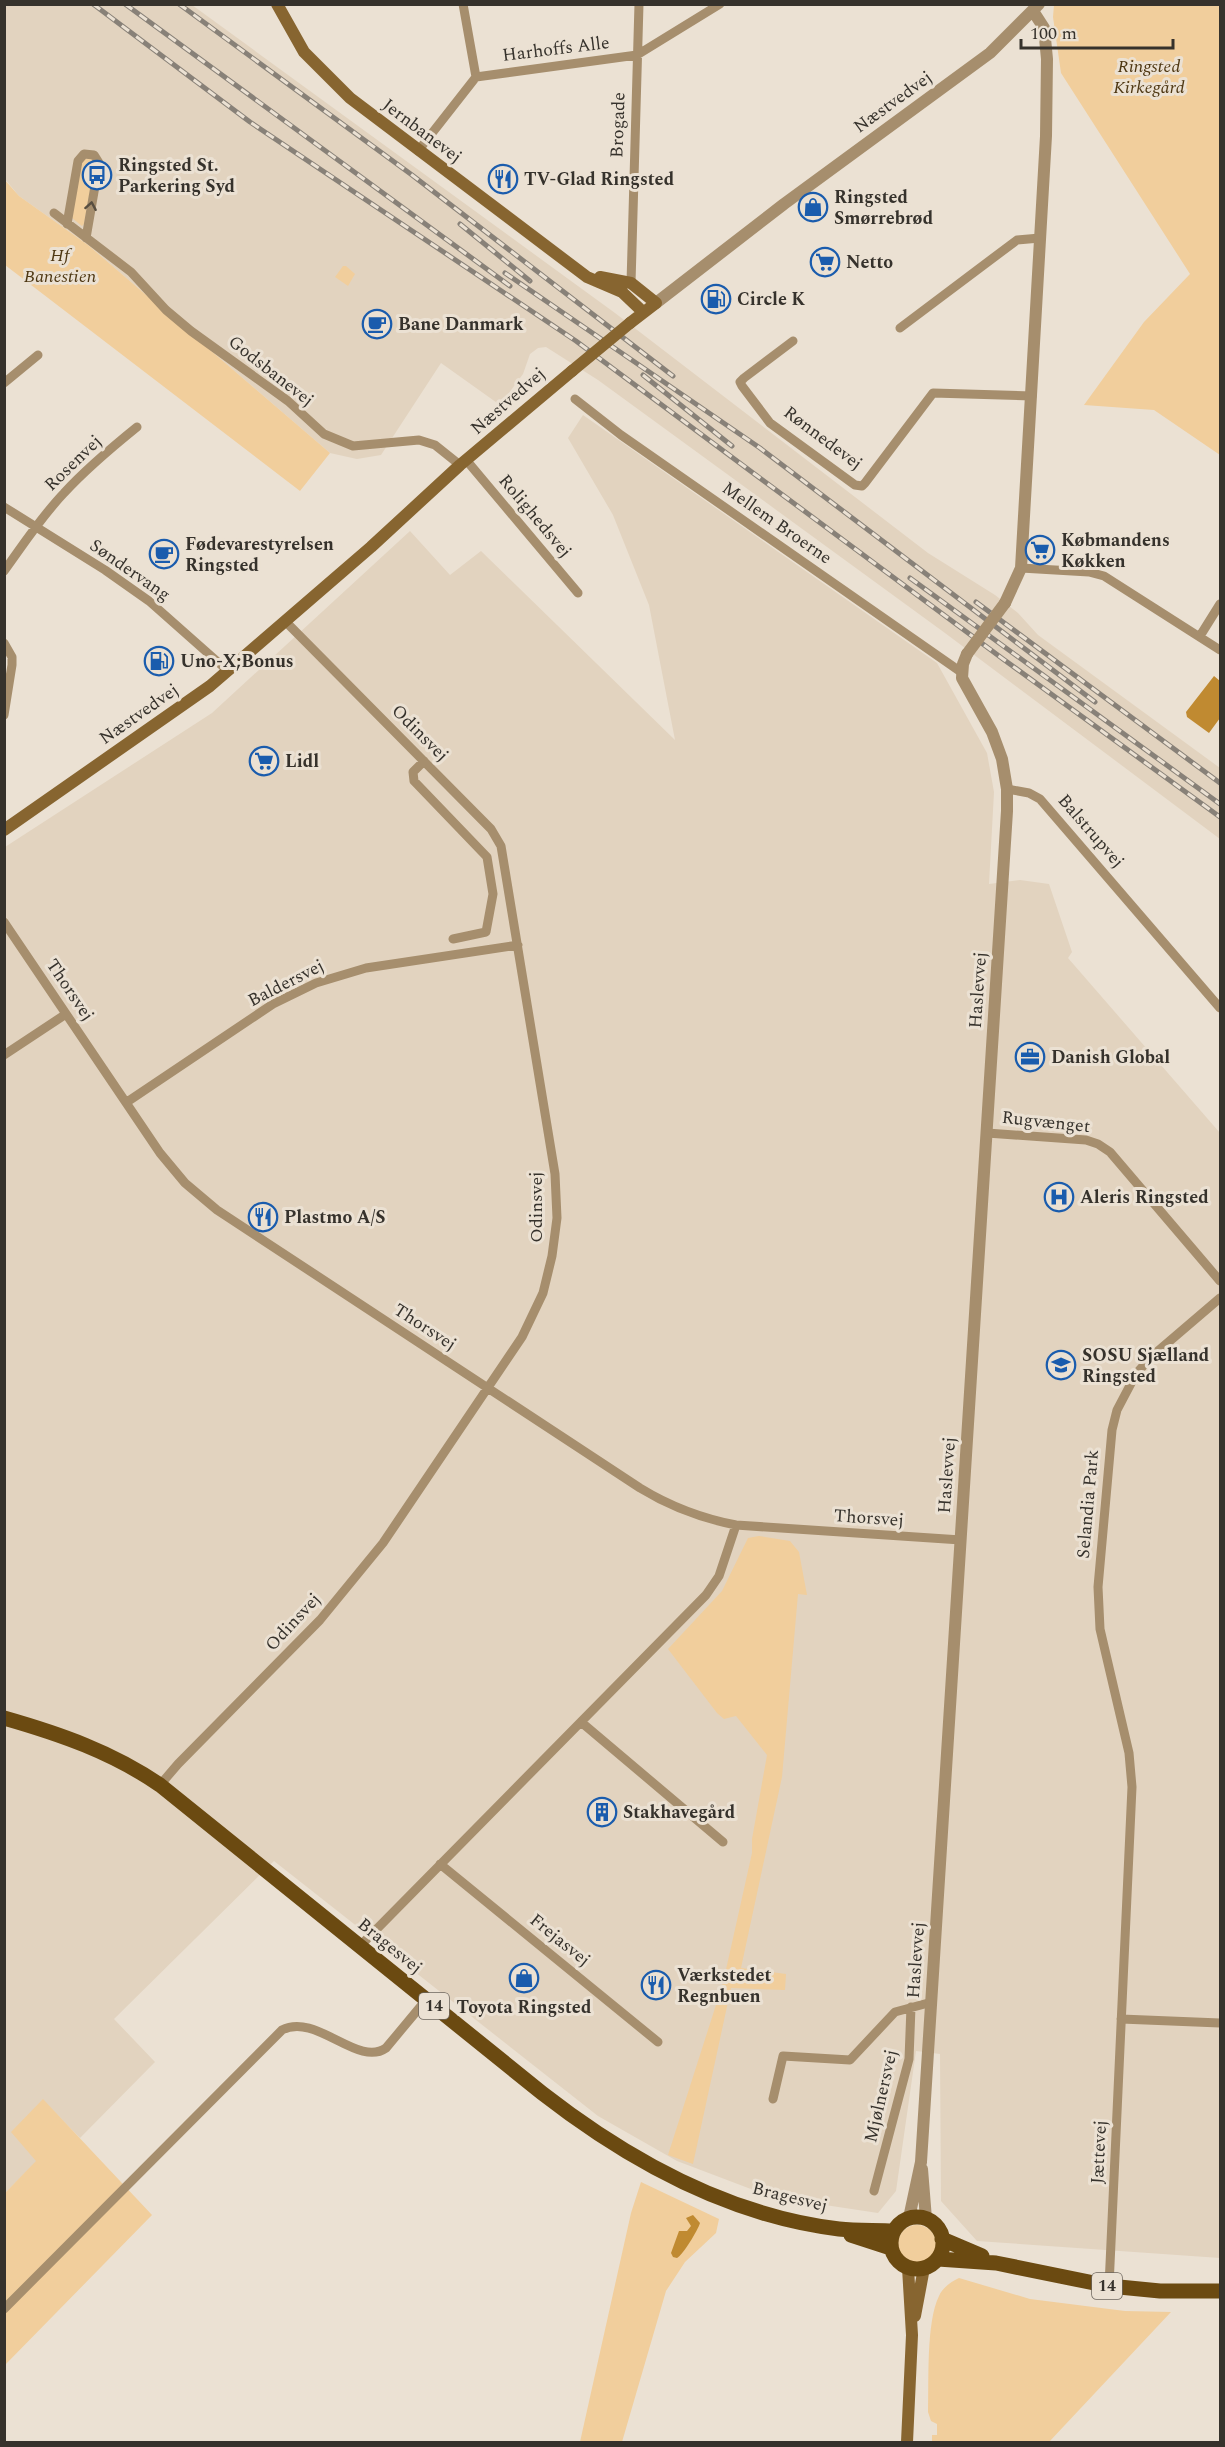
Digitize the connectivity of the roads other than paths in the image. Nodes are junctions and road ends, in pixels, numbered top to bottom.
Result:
1 (277, 4) edge
2 (463, 4) edge
3 (639, 4) edge
4 (720, 4) edge
5 (1033, 7) edge
6 (637, 55) junction
7 (476, 77) junction
8 (418, 151) junction
9 (54, 213) dead end
10 (67, 224) junction
11 (86, 238) junction
12 (1040, 238) junction
13 (569, 263) junction
14 (631, 283) junction
15 (656, 303) junction
16 (642, 312) junction
17 (900, 328) dead end
18 (793, 341) dead end
19 (38, 355) dead end
20 (4, 383) edge
21 (1032, 396) junction
22 (575, 399) dead end
23 (137, 427) dead end
24 (464, 463) junction
25 (4, 507) edge
26 (36, 527) junction
27 (1021, 568) junction
28 (4, 572) edge
29 (578, 593) dead end
30 (1221, 604) edge
31 (285, 621) junction
32 (1200, 636) junction
33 (4, 643) edge
34 (1221, 650) edge
35 (228, 671) junction
36 (961, 672) junction
37 (4, 715) edge
38 (424, 761) junction
39 (1007, 789) junction
40 (4, 830) edge
41 (506, 878) junction
42 (490, 881) junction
43 (4, 922) edge
44 (453, 939) dead end
45 (518, 945) junction
46 (1221, 1008) edge
47 (66, 1014) junction
48 (4, 1055) edge
49 (127, 1102) junction
50 (987, 1133) junction
51 (1221, 1281) edge
52 (1221, 1298) edge
53 (487, 1388) junction
54 (736, 1525) junction
55 (961, 1540) junction
56 (4, 1720) edge
57 (581, 1722) junction
58 (1129, 1753) joint
59 (160, 1785) junction
60 (723, 1842) dead end
61 (440, 1864) junction
62 (360, 1946) junction
63 (426, 2000) junction
64 (932, 2002) junction
65 (911, 2007) junction
66 (1121, 2019) junction
67 (1221, 2023) edge
68 (658, 2042) dead end
69 (773, 2099) dead end
70 (921, 2162) junction
71 (874, 2191) dead end
72 (909, 2218) junction
73 (927, 2219) junction
74 (841, 2229) junction
75 (894, 2231) junction
76 (942, 2239) junction
77 (891, 2248) junction
78 (938, 2259) junction
79 (996, 2263) junction
80 (908, 2268) junction
81 (924, 2268) junction
82 (1109, 2286) junction
83 (1221, 2291) edge
84 (4, 2309) edge
85 (912, 2335) junction
86 (907, 2442) edge

1 - 8 main road, Jernbanevej
2 - 7 street
3 - 6 street, Brogade
4 - 6 street, Harhoffs Alle
5 - 12 street
5 - 15 street, Næstvedvej
6 - 7 street, Harhoffs Alle
6 - 14 street, Brogade
7 - 8 street
8 - 13 main road, Jernbanevej
9 - 10 street, Godsbanevej
10 - 11 street, Godsbanevej
11 -> 10 street
11 - 24 street, Godsbanevej
12 - 17 street
12 - 21 street
13 - 14 main road, Jernbanevej
13 - 16 main road, Jernbanevej
14 - 15 main road, Jernbanevej
15 - 16 main road, Næstvedvej
16 - 24 main road, Næstvedvej, bridge
18 - 21 street, Rønnedevej
19 - 20 street
21 - 27 street
22 - 36 street, Mellem Broerne
23 - 26 street, Rosenvej
24 - 29 street, Rolighedsvej
24 - 31 main road, Næstvedvej
25 - 26 street, Søndervang
26 - 28 street, Rosenvej
26 - 35 street, Søndervang
27 - 32 street
27 - 36 street, bridge
30 - 32 street
31 - 35 main road, Næstvedvej
31 - 38 street, Odinsvej
32 - 34 street
33 - 37 street
35 - 40 main road, Næstvedvej
36 - 39 street
38 - 41 street, Odinsvej
38 - 42 street
39 - 46 street, Balstrupvej
39 - 50 street, Haslevvej
41 - 42 street
41 - 45 street, Odinsvej
42 - 44 street
43 - 47 street, Thorsvej
45 - 49 street, Baldersvej
45 - 53 street, Odinsvej
47 - 48 street
47 - 49 street, Thorsvej
49 - 53 street, Thorsvej
50 - 51 street, Rugvænget
50 - 55 street, Haslevvej
52 - 58 street, Selandia Park
53 - 54 street, Thorsvej
53 - 59 street, Odinsvej
54 - 55 street, Thorsvej
54 - 57 street
55 - 64 street, Haslevvej
56 - 59 main road, Bragesvej / 14
57 - 60 street
57 - 61 street
58 - 66 street, Jættevej
59 - 62 main road, Bragesvej / 14
61 - 62 street
61 - 68 street, Frejasvej
62 - 63 main road, Bragesvej / 14
63 - 74 main road, Bragesvej / 14
63 - 84 street
64 - 65 street, Mjølnersvej
64 - 70 street, Haslevvej
65 - 69 street, Mjølnersvej
65 - 71 street, Mjølnersvej
66 - 67 street
66 - 82 street, Jættevej
70 - 72 street, Haslevvej
70 - 73 street, Haslevvej
72 - 73 main road
72 - 75 main road
73 - 76 main road, 14
74 - 75 main road, Bragesvej
74 - 77 main road, Bragesvej / 14
75 - 77 main road
76 - 78 main road
76 - 79 main road, 14
77 - 80 main road
78 - 79 main road
78 - 81 main road
79 - 82 main road, 14
80 - 81 main road
80 - 85 main road
81 - 85 main road
82 - 83 main road, 14
85 - 86 main road

